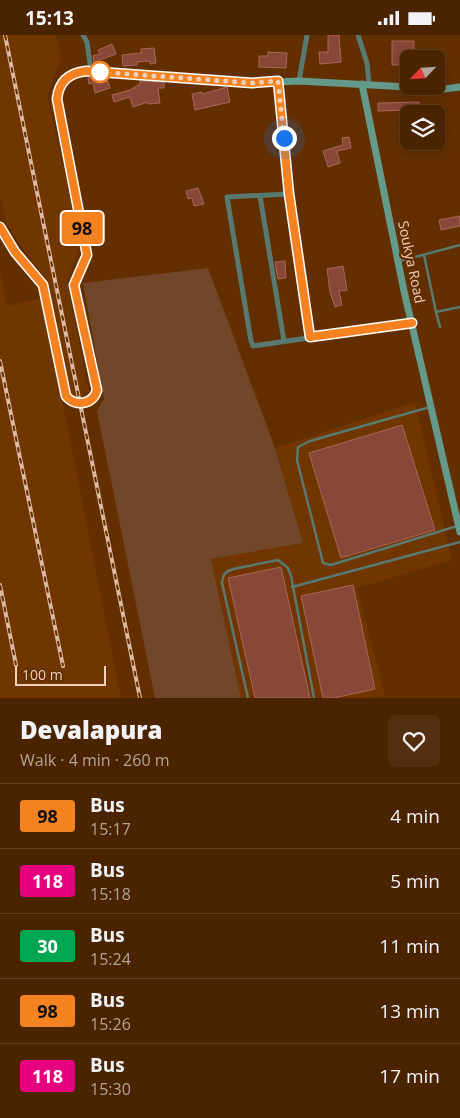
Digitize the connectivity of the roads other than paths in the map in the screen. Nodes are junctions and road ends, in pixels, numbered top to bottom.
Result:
1 (83, 35) edge
2 (307, 35) edge
3 (358, 35) edge
4 (91, 71) junction
5 (278, 81) junction
6 (299, 81) junction
7 (366, 84) junction
8 (460, 87) edge
9 (289, 194) junction
10 (260, 195) junction
11 (0, 227) edge
12 (460, 245) edge
13 (424, 255) junction
14 (398, 262) junction
15 (460, 307) edge
16 (436, 312) junction
17 (412, 323) junction
18 (440, 327) dead end
19 (310, 337) junction
20 (284, 341) junction
21 (431, 407) junction
22 (459, 529) edge
23 (460, 542) edge
24 (292, 587) junction
25 (248, 698) edge
26 (314, 698) edge

1 - 4 street
2 - 6 street
3 - 7 street
4 - 5 main road
4 - 11 main road
5 - 6 main road
5 - 9 street
6 - 7 main road
7 - 8 main road
7 - 14 main road, Soukya Road
9 - 10 street
9 - 19 street
10 - 20 street
10 - 20 street
12 - 13 lane
13 - 14 lane
13 - 16 lane
14 - 17 main road, Soukya Road
15 - 16 lane
16 - 18 lane
17 - 19 street
17 - 21 main road, Soukya Road
19 - 20 street
21 - 22 main road, Soukya Road
21 - 22 lane
23 - 24 lane
24 - 25 lane
24 - 26 lane

